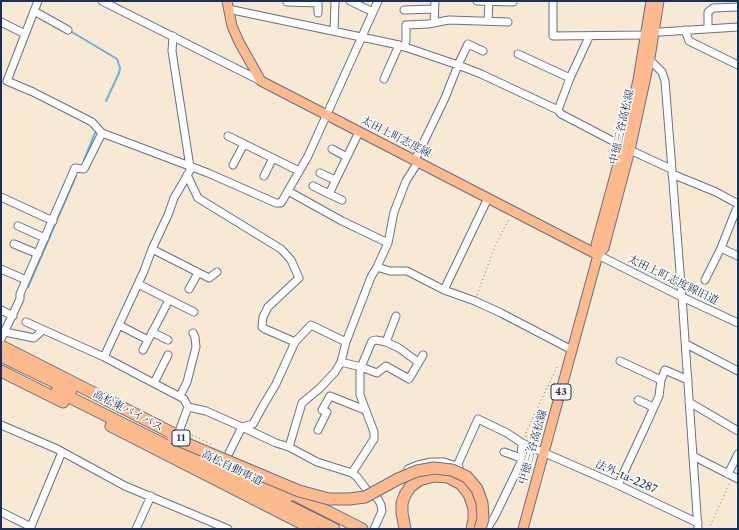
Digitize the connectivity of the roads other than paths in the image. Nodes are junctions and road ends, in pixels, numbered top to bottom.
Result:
1 (38, 1) edge
2 (102, 1) edge
3 (335, 1) edge
4 (350, 1) edge
5 (378, 1) edge
6 (435, 1) edge
7 (477, 1) edge
8 (488, 1) edge
9 (553, 1) edge
10 (651, 1) edge
11 (659, 1) edge
12 (287, 2) edge
13 (318, 2) edge
14 (513, 2) edge
15 (360, 3) edge
16 (228, 5) edge
17 (738, 7) edge
18 (404, 10) dead end
19 (434, 10) junction
20 (34, 12) junction
21 (318, 12) dead end
22 (374, 12) junction
23 (488, 21) junction
24 (1, 22) edge
25 (508, 22) dead end
26 (434, 23) junction
27 (738, 27) edge
28 (708, 29) junction
29 (68, 30) dead end
30 (686, 30) junction
31 (334, 31) junction
32 (649, 32) junction
33 (25, 34) junction
34 (173, 36) junction
35 (589, 37) junction
36 (362, 38) junction
37 (401, 46) junction
38 (483, 51) dead end
39 (643, 52) junction
40 (518, 54) dead end
41 (650, 60) junction
42 (738, 64) edge
43 (458, 65) junction
44 (570, 78) junction
45 (384, 79) dead end
46 (261, 80) junction
47 (3, 81) edge
48 (558, 110) junction
49 (327, 115) junction
50 (359, 132) junction
51 (102, 133) junction
52 (228, 136) dead end
53 (244, 144) junction
54 (627, 148) junction
55 (332, 149) dead end
56 (347, 157) junction
57 (273, 158) junction
58 (417, 161) junction
59 (233, 165) dead end
60 (191, 167) junction
61 (300, 171) junction
62 (671, 171) junction
63 (320, 173) dead end
64 (188, 174) junction
65 (264, 176) dead end
66 (335, 180) junction
67 (313, 186) dead end
68 (288, 191) junction
69 (329, 194) junction
70 (1, 197) edge
71 (488, 198) junction
72 (342, 200) dead end
73 (738, 204) edge
74 (738, 209) edge
75 (53, 221) junction
76 (18, 226) dead end
77 (45, 238) junction
78 (388, 243) junction
79 (14, 244) dead end
80 (152, 248) junction
81 (721, 248) junction
82 (38, 254) junction
83 (598, 255) junction
84 (738, 256) edge
85 (378, 267) junction
86 (1, 269) edge
87 (217, 272) dead end
88 (198, 273) junction
89 (26, 280) junction
90 (705, 280) dead end
91 (138, 284) junction
92 (189, 288) dead end
93 (444, 290) junction
94 (682, 298) junction
95 (169, 300) junction
96 (1, 310) edge
97 (194, 312) dead end
98 (13, 316) junction
99 (396, 316) dead end
100 (26, 322) dead end
101 (738, 323) edge
102 (119, 325) junction
103 (43, 330) junction
104 (5, 332) junction
105 (152, 332) junction
106 (193, 333) dead end
107 (1, 339) edge
108 (148, 340) junction
109 (168, 340) dead end
110 (296, 342) junction
111 (346, 342) junction
112 (386, 342) junction
113 (686, 344) junction
114 (1, 346) edge
115 (143, 350) dead end
116 (572, 350) junction
117 (168, 355) dead end
118 (422, 355) dead end
119 (1, 356) edge
120 (104, 357) junction
121 (620, 361) dead end
122 (341, 362) junction
123 (418, 362) junction
124 (1, 364) edge
125 (361, 368) junction
126 (1, 371) edge
127 (738, 371) edge
128 (661, 380) junction
129 (688, 380) junction
130 (154, 383) junction
131 (180, 396) junction
132 (638, 400) dead end
133 (690, 402) junction
134 (188, 407) junction
135 (653, 407) junction
136 (365, 410) junction
137 (1, 425) edge
138 (242, 427) junction
139 (180, 429) dead end
140 (318, 430) dead end
141 (738, 431) edge
142 (173, 438) junction
143 (524, 444) junction
144 (289, 447) junction
145 (62, 452) junction
146 (504, 452) dead end
147 (229, 453) dead end
148 (544, 453) junction
149 (738, 454) edge
150 (693, 456) junction
151 (521, 458) junction
152 (457, 466) junction
153 (352, 473) junction
154 (733, 477) edge
155 (618, 485) junction
156 (367, 490) junction
157 (151, 496) junction
158 (293, 508) junction
159 (1, 512) edge
160 (698, 526) edge
161 (30, 528) edge
162 (136, 529) edge
163 (228, 529) edge
164 (313, 529) edge
165 (319, 529) edge
166 (334, 529) edge
167 (355, 529) edge
168 (362, 529) edge
169 (374, 529) edge
170 (405, 529) edge
171 (472, 529) edge
172 (480, 529) edge
173 (486, 529) edge
174 (523, 529) edge

1 - 20 street
2 - 34 street
3 - 31 street
4 - 15 street
5 - 22 street
6 - 19 street
7 - 8 street
8 - 14 street
8 - 23 street
9 - 35 street
10 - 32 main road, 中徳三谷高松線 / 43
11 - 32 main road, 中徳三谷高松線 / 43
12 - 13 street
13 - 21 street
15 - 22 street
16 - 31 street
16 - 46 main road
17 - 28 street
18 - 19 street
19 - 26 street
20 - 29 street
20 - 33 street
22 - 36 street
23 - 25 street
23 - 26 street
24 - 33 street
26 - 37 street
27 - 28 street
28 - 30 street
30 - 32 street
30 - 42 street
31 - 36 street
32 - 35 street
32 - 39 main road, 中徳三谷高松線 / 43
32 - 41 main road, 中徳三谷高松線 / 43
33 - 47 street
34 - 46 street
34 - 60 street
35 - 44 street
36 - 37 street
36 - 49 street
37 - 43 street
37 - 45 street
38 - 43 street
39 - 41 street
39 - 54 main road, 中徳三谷高松線 / 43
40 - 44 street
41 - 54 main road, 中徳三谷高松線 / 43
41 - 62 street
43 - 48 street
43 - 58 street
44 - 48 street
46 - 49 main road, 太田上町志度線
47 - 51 street
48 - 54 street
49 - 50 main road, 太田上町志度線
49 - 61 street
50 - 56 street
50 - 58 main road, 太田上町志度線
51 - 60 street
51 - 75 street
52 - 53 street
53 - 57 street
53 - 59 street
54 - 62 street
54 - 83 main road, 中徳三谷高松線 / 43
55 - 56 street
56 - 66 street
57 - 61 street
57 - 65 street
58 - 71 main road, 太田上町志度線
58 - 78 street
60 - 64 street
60 - 68 street
61 - 68 street
62 - 73 street
62 - 94 street
63 - 66 street
64 - 80 street
64 - 110 street
66 - 69 street
67 - 69 street
68 - 78 street
69 - 72 street
70 - 75 street
71 - 83 main road, 太田上町志度線
71 - 93 street
74 - 81 street
75 - 77 street
76 - 77 street
77 - 82 street
78 - 85 street
79 - 82 street
80 - 88 street
80 - 91 street
81 - 84 street
81 - 90 street
82 - 89 street
83 - 94 street, 太田上町志度線旧道
83 - 116 main road, 中徳三谷高松線 / 43
85 - 93 street
85 - 111 street
86 - 89 street
87 - 88 street
88 - 92 street
89 - 98 street
91 - 95 street
91 - 102 street
93 - 116 street
94 - 101 street, 太田上町志度線旧道
94 - 113 street
95 - 97 street
95 - 105 street
96 - 98 street
98 - 104 street
99 - 112 street
100 - 103 street
102 - 108 street
102 - 120 street
103 - 104 street
103 - 120 street
104 - 107 street
105 - 108 street
105 - 109 street
106 - 131 street
108 - 115 street
110 - 111 street
110 - 138 street
111 - 122 street
112 - 123 street
112 - 125 street
113 - 127 street
113 - 129 street
114 - 168 highway, 高松東バイパス / 11
116 - 148 main road, 中徳三谷高松線 / 43
117 - 130 street
118 - 123 street
119 - 142 highway, 高松自動車道
120 - 130 street
121 - 128 street
122 - 125 street
122 - 144 street
123 - 125 street
124 - 158 highway, 高松自動車道
125 - 136 street
126 - 164 highway, 高松東バイパス / 11
128 - 129 street
128 - 135 street
129 - 133 street
130 - 131 street
131 - 134 street
132 - 135 street
133 - 141 street
133 - 150 street
134 - 138 street
134 - 139 street
135 - 155 street
136 - 140 street
136 - 153 street
137 - 145 street
138 - 144 street
138 - 147 street
142 - 167 highway, 高松自動車道, bridge
142 - 172 highway, bridge
143 - 148 street, 法外-ta-2287
143 - 151 street
143 - 152 street, 法外-ta-2287
144 - 153 street
145 - 157 street
145 - 161 street
146 - 151 street
148 - 155 street, 法外-ta-2287
148 - 174 main road, 中徳三谷高松線 / 43
149 - 154 street
150 - 154 street
150 - 160 street
151 - 173 street
152 - 156 street
152 - 173 street
153 - 156 street
155 - 160 street, 法外-ta-2287
156 - 169 street
157 - 162 street
157 - 163 street
158 - 165 highway
158 - 166 highway, 高松自動車道
159 - 161 street
170 - 171 highway

